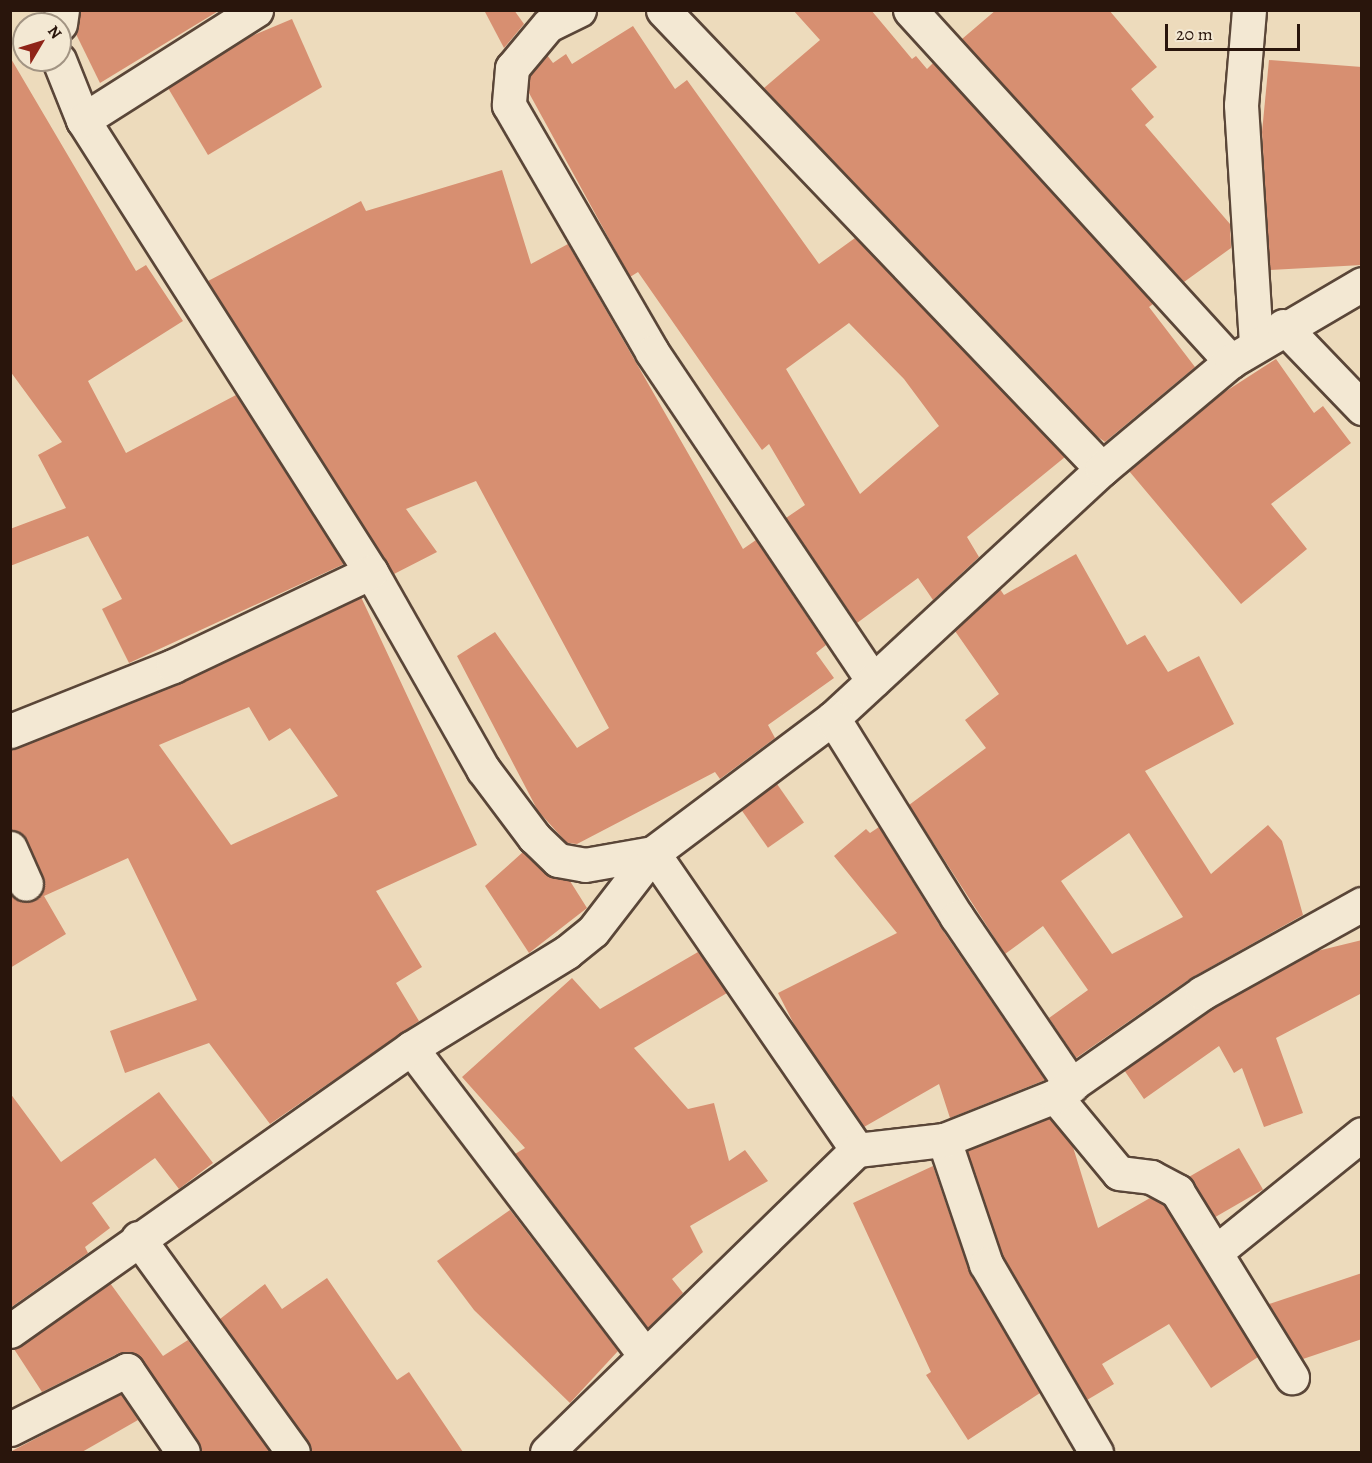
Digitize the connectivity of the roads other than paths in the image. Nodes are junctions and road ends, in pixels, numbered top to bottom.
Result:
1 (256, 10) edge
2 (579, 10) edge
3 (663, 10) edge
4 (910, 10) edge
5 (1249, 10) edge
6 (543, 18) edge
7 (63, 72) edge
8 (83, 120) junction
9 (1362, 284) edge
10 (1257, 343) junction
11 (1362, 408) edge
12 (1102, 469) junction
13 (371, 572) junction
14 (873, 681) junction
15 (833, 718) junction
16 (10, 731) edge
17 (10, 848) edge
18 (653, 853) junction
19 (26, 884) dead end
20 (1362, 904) edge
21 (411, 1048) junction
22 (1064, 1091) junction
23 (1362, 1134) edge
24 (944, 1140) junction
25 (857, 1150) junction
26 (138, 1238) junction
27 (1217, 1251) junction
28 (10, 1331) edge
29 (644, 1354) junction
30 (1292, 1377) dead end
31 (10, 1429) edge
32 (183, 1452) edge
33 (293, 1452) edge
34 (547, 1452) edge
35 (1095, 1452) edge

1 - 8 street
2 - 6 street
3 - 12 street
4 - 10 street
5 - 10 street
6 - 14 street
7 - 8 street
8 - 13 street
9 - 10 street
10 - 11 street
10 - 12 street
12 - 14 street
13 - 16 street
13 - 18 street
14 - 15 street
15 - 18 street
15 - 22 street
17 - 19 street
18 - 21 street
18 - 25 street
20 - 22 street
21 - 26 street
21 - 29 street
22 - 24 street
22 - 27 street
23 - 27 street
24 - 25 street
24 - 35 street
25 - 29 street
26 - 28 street
26 - 33 street
27 - 30 street
29 - 34 street
31 - 32 street

